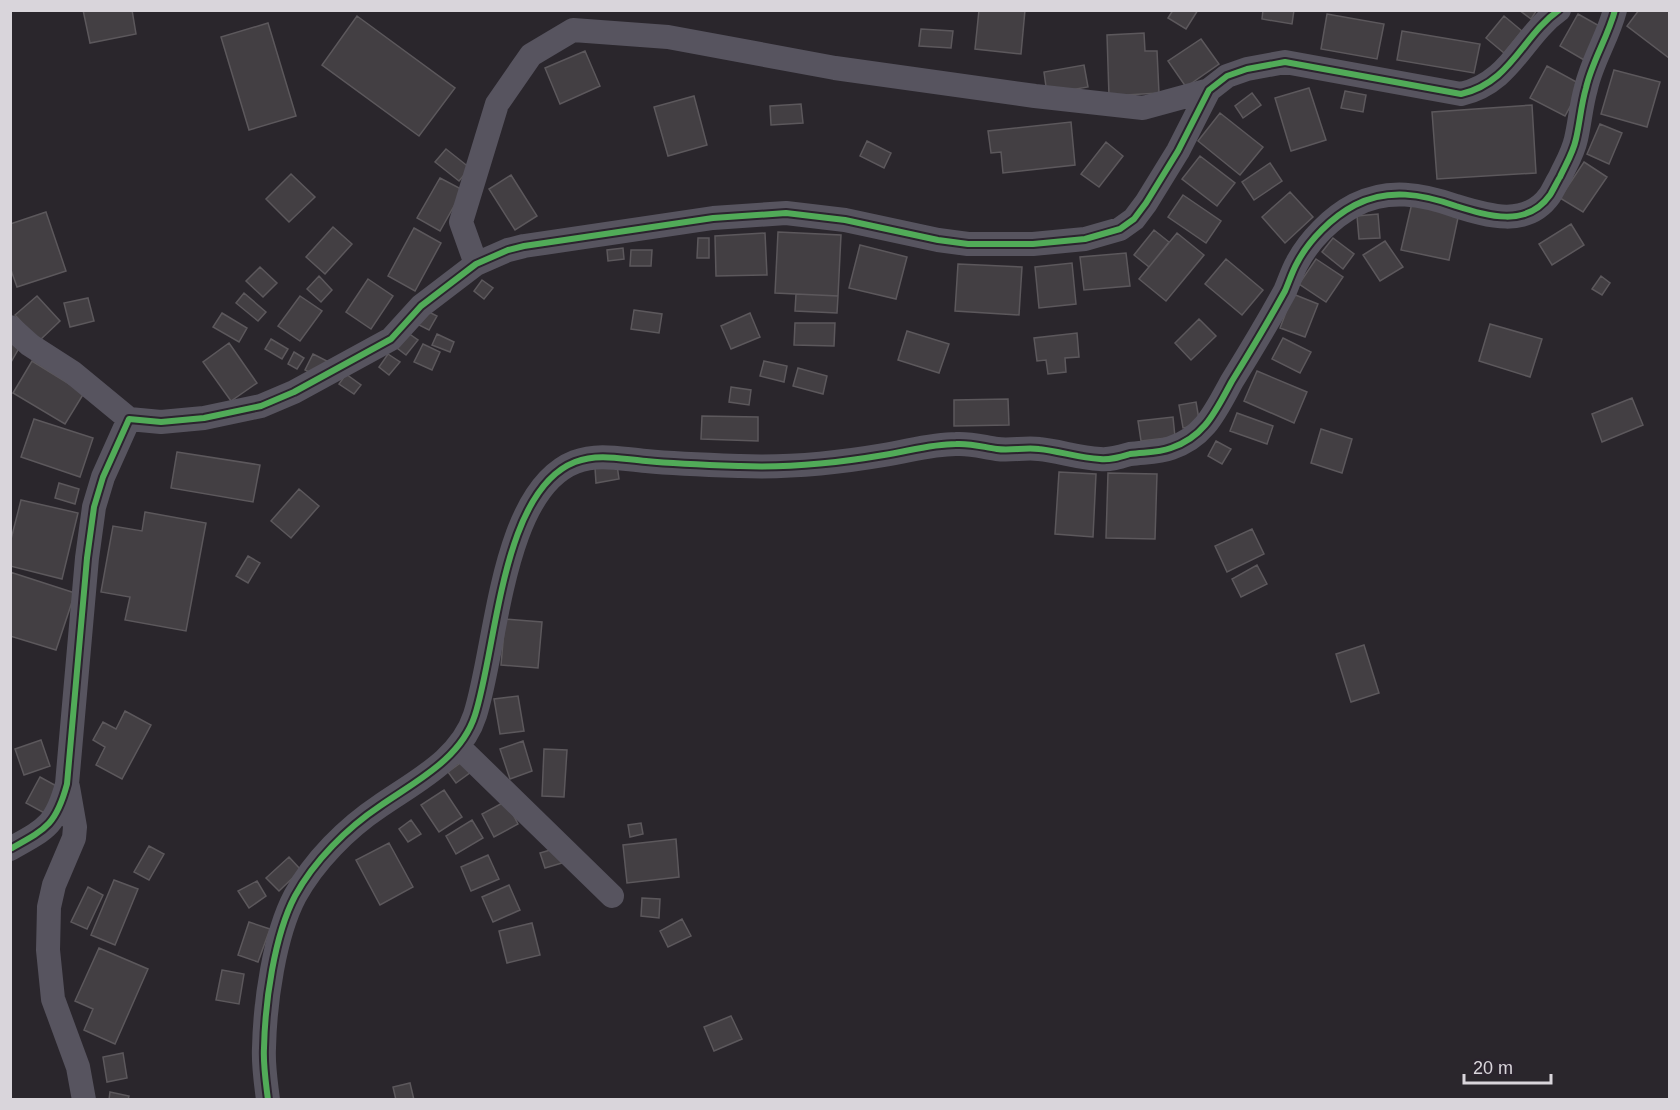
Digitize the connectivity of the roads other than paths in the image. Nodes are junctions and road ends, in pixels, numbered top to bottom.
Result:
1 (1559, 10) edge
2 (1615, 10) edge
3 (1209, 90) junction
4 (476, 264) junction
5 (10, 327) edge
6 (129, 419) junction
7 (459, 747) junction
8 (67, 784) junction
9 (10, 849) edge
10 (612, 896) dead end
11 (84, 1100) edge
12 (268, 1100) edge

1 - 3 street
2 - 7 street
3 - 4 street
3 - 4 street
4 - 6 street
5 - 6 street
6 - 8 street
7 - 10 street
7 - 12 street
8 - 9 street
8 - 11 street

